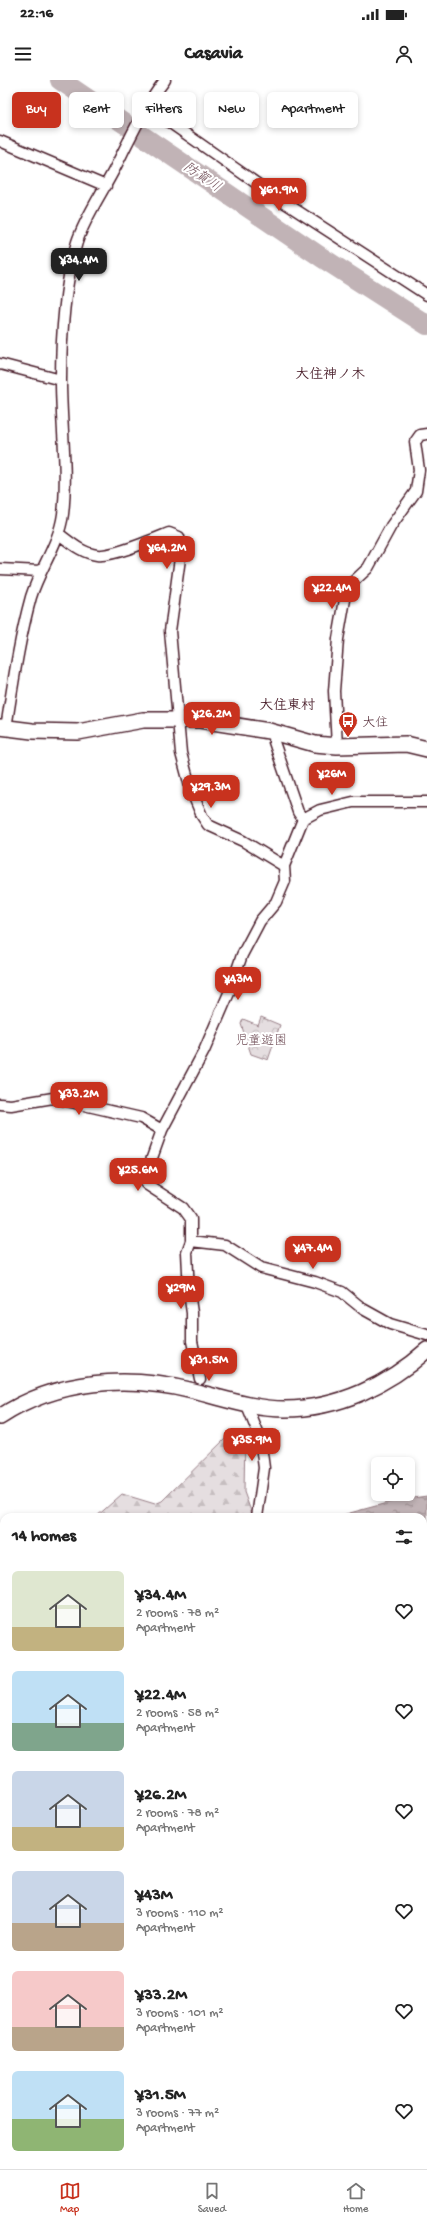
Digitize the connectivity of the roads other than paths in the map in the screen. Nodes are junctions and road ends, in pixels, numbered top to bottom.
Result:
1 (165, 80) edge
2 (156, 92) edge
3 (135, 128) edge
4 (177, 128) edge
5 (0, 142) edge
6 (106, 186) junction
7 (427, 295) edge
8 (0, 364) edge
9 (61, 380) junction
10 (427, 434) edge
11 (59, 534) junction
12 (0, 569) edge
13 (40, 571) junction
14 (178, 719) junction
15 (3, 728) edge
16 (275, 733) junction
17 (337, 746) junction
18 (427, 749) edge
19 (427, 802) edge
20 (303, 819) junction
21 (284, 866) junction
22 (0, 1104) edge
23 (162, 1130) junction
24 (191, 1241) junction
25 (427, 1335) edge
26 (427, 1350) edge
27 (200, 1379) dead end
28 (247, 1406) junction
29 (0, 1417) edge
30 (258, 1513) edge

1 - 2 street
3 - 6 street
4 - 7 street
5 - 6 street
6 - 9 street
8 - 9 street
9 - 11 street
10 - 17 street
11 - 13 street
11 - 14 street
12 - 13 street
13 - 15 street
14 - 15 street
14 - 16 street
14 - 21 street
16 - 17 street
16 - 20 street
17 - 18 street
19 - 20 street
20 - 21 street
21 - 23 street
22 - 23 street
23 - 24 street
24 - 25 street
24 - 27 street
26 - 28 street
28 - 29 street
28 - 30 street

